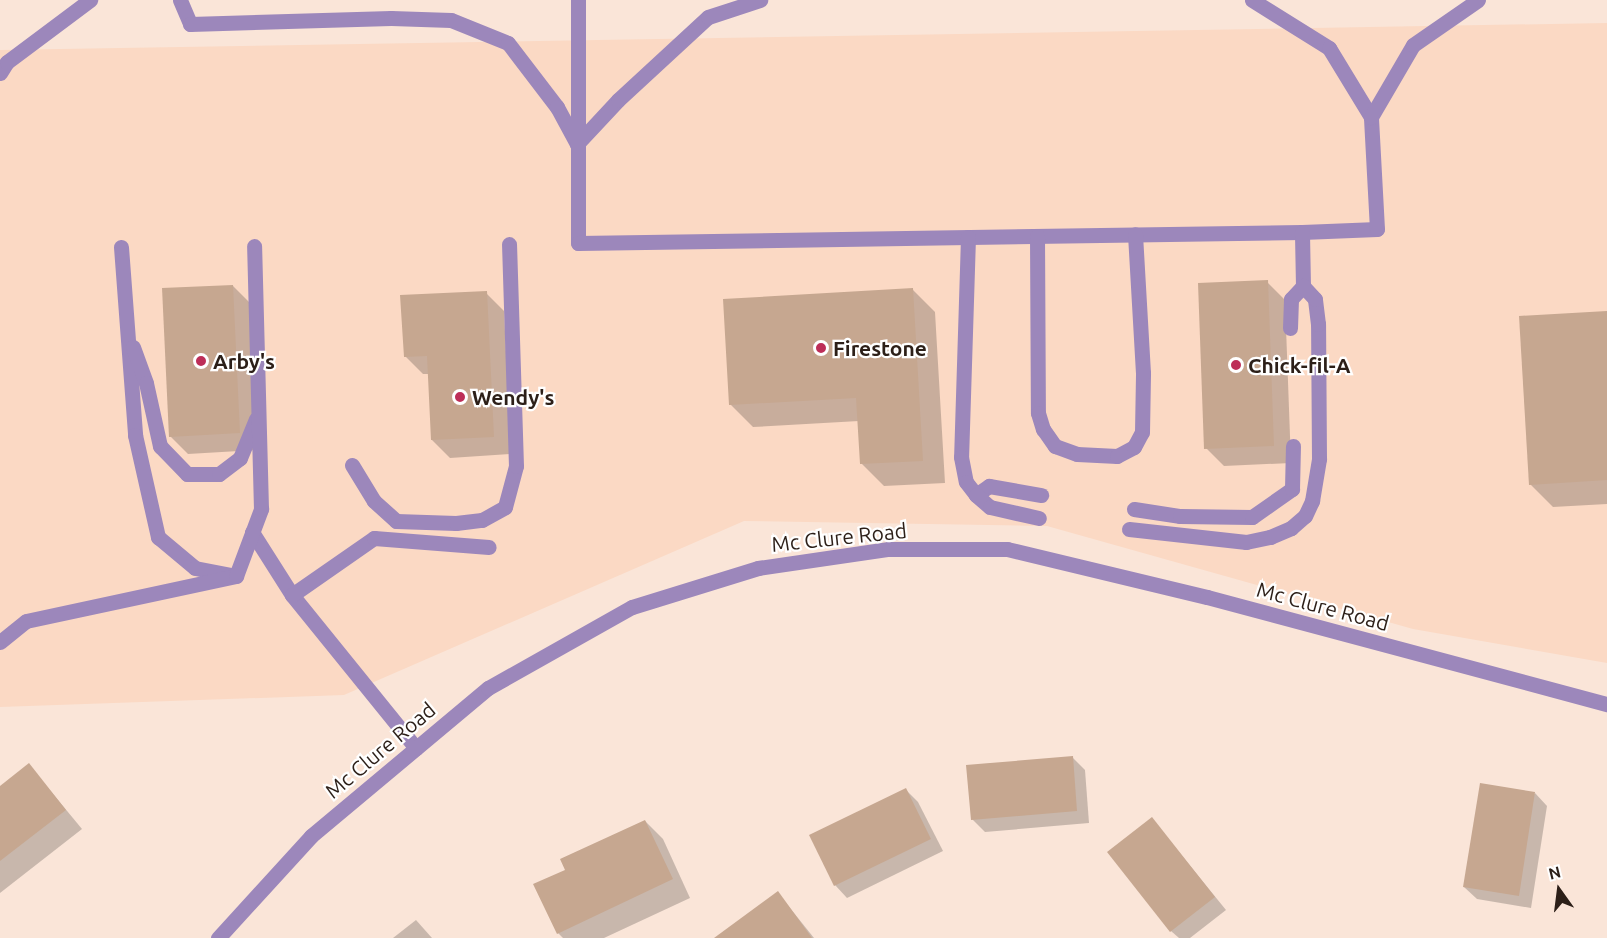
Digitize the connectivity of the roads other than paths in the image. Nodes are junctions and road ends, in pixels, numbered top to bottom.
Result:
1 (90, 0) edge
2 (180, 0) edge
3 (578, 0) edge
4 (760, 0) edge
5 (1252, 0) edge
6 (1478, 0) edge
7 (0, 74) edge
8 (1371, 117) junction
9 (577, 144) junction
10 (1302, 232) junction
11 (1135, 234) junction
12 (1037, 236) junction
13 (968, 237) junction
14 (508, 244) dead end
15 (254, 246) dead end
16 (121, 248) dead end
17 (1303, 286) junction
18 (1290, 328) dead end
19 (127, 330) junction
20 (258, 414) junction
21 (1293, 446) dead end
22 (352, 465) dead end
23 (976, 495) junction
24 (1041, 495) dead end
25 (1134, 509) dead end
26 (1038, 518) dead end
27 (1129, 529) dead end
28 (252, 532) junction
29 (489, 547) dead end
30 (236, 576) junction
31 (292, 595) junction
32 (0, 642) edge
33 (1607, 704) edge
34 (416, 748) junction
35 (218, 938) edge

1 - 7 street
2 - 9 street
3 - 9 street
4 - 9 street
5 - 8 street
6 - 8 street
8 - 10 street
9 - 13 street
10 - 11 street
10 - 17 street
11 - 12 street
11 - 12 street
12 - 13 street
13 - 23 street
14 - 22 street
15 - 20 street
16 - 19 street
17 - 18 street
17 - 27 street
19 - 20 street
19 - 30 street
20 - 28 street
21 - 25 street
23 - 24 street
23 - 26 street
28 - 30 street
28 - 31 street
29 - 31 street
30 - 32 street
31 - 34 street
33 - 34 street, Mc Clure Road
34 - 35 street, Mc Clure Road

